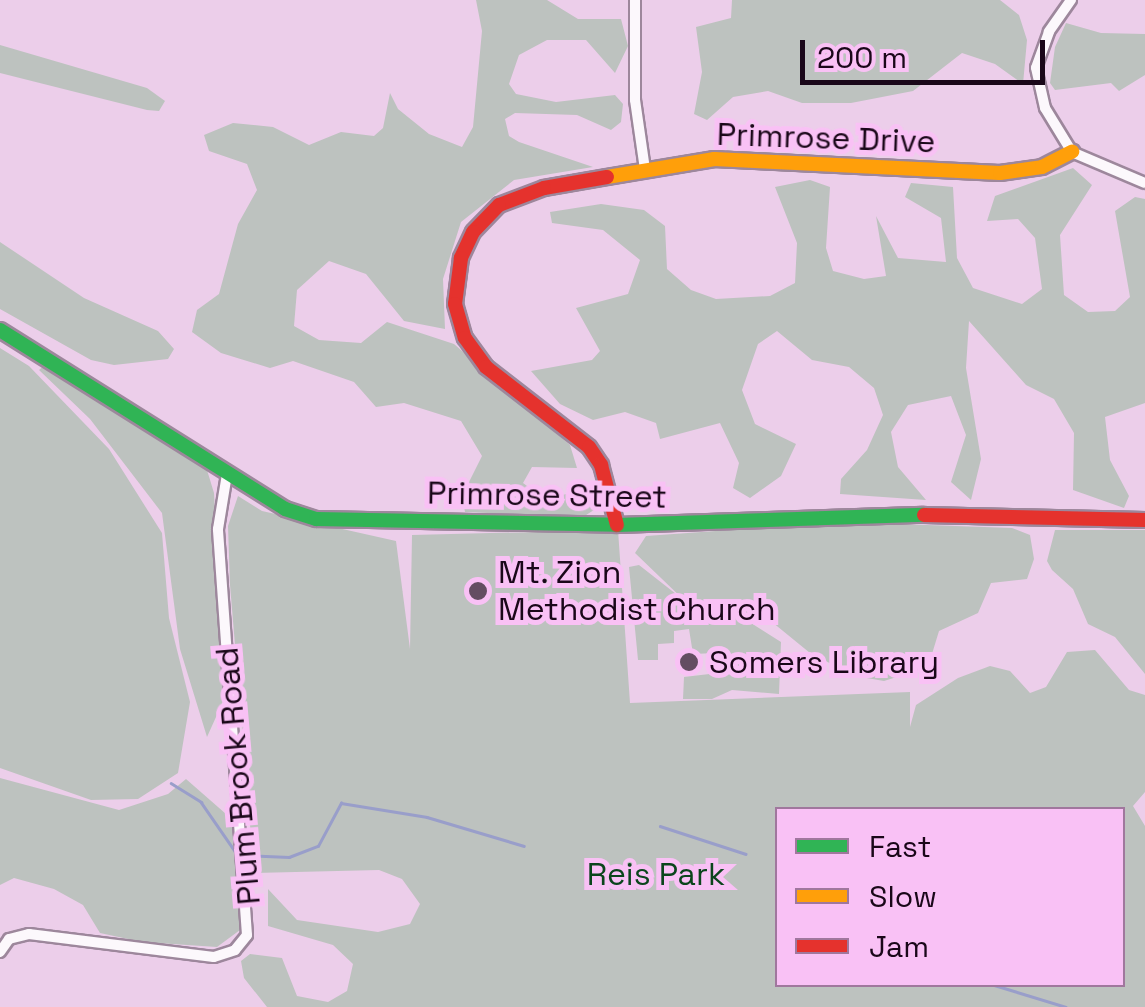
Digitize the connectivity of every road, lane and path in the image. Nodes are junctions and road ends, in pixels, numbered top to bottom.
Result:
1 (636, 0) edge
2 (1071, 0) edge
3 (1072, 152) junction
4 (645, 169) junction
5 (1145, 184) edge
6 (0, 330) edge
7 (227, 474) junction
8 (1145, 520) edge
9 (616, 526) junction
10 (0, 952) edge

1 - 4 street
2 - 3 street
3 - 4 main road, Primrose Drive
3 - 5 street
4 - 9 main road, Primrose Drive
6 - 7 main road, Primrose Street
7 - 9 main road, Primrose Street
7 - 10 street, Plum Brook Road
8 - 9 main road, Primrose Street

